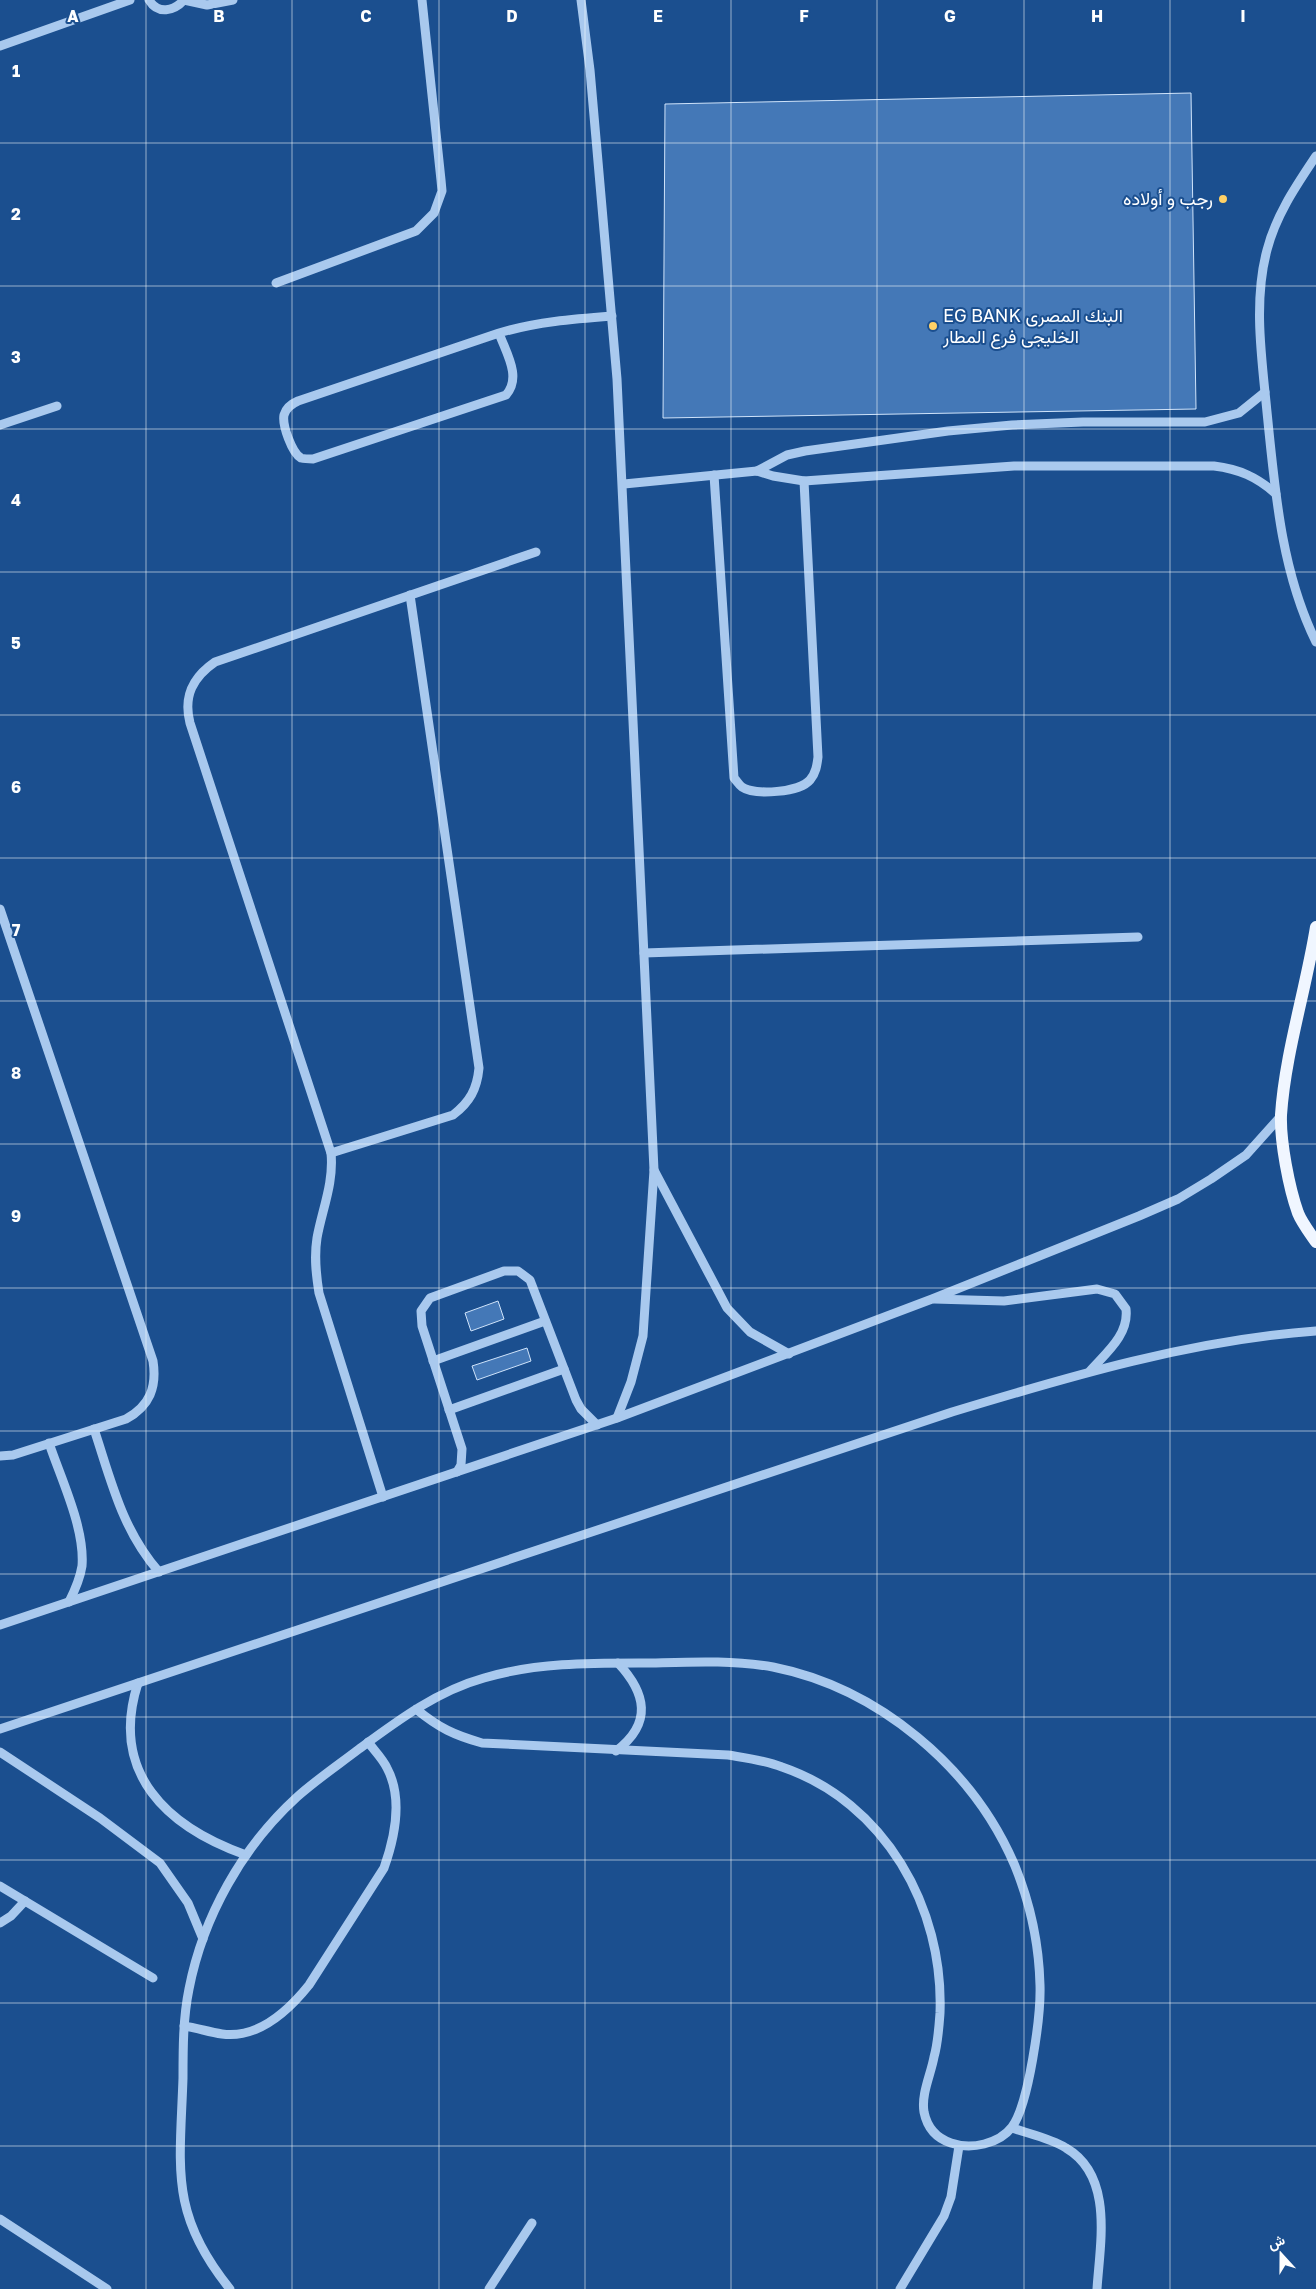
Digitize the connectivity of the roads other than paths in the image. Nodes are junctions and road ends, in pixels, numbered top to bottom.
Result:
1 (130, 0) edge
2 (149, 0) edge
3 (184, 0) edge
4 (233, 0) edge
5 (422, 0) edge
6 (581, 0) edge
7 (0, 46) edge
8 (1316, 156) edge
9 (276, 283) dead end
10 (612, 316) junction
11 (499, 333) junction
12 (1265, 392) junction
13 (57, 406) dead end
14 (0, 425) edge
15 (757, 471) junction
16 (714, 475) junction
17 (804, 481) junction
18 (624, 484) junction
19 (1276, 494) junction
20 (536, 552) dead end
21 (410, 595) junction
22 (1316, 642) edge
23 (0, 909) edge
24 (1316, 928) edge
25 (1138, 937) dead end
26 (644, 953) junction
27 (1281, 1116) junction
28 (331, 1153) junction
29 (654, 1170) junction
30 (1316, 1242) edge
31 (932, 1299) junction
32 (545, 1321) junction
33 (1316, 1331) edge
34 (789, 1354) junction
35 (433, 1361) junction
36 (564, 1369) junction
37 (1090, 1372) junction
38 (449, 1410) junction
39 (617, 1418) junction
40 (597, 1425) junction
41 (94, 1429) junction
42 (49, 1443) junction
43 (0, 1456) edge
44 (457, 1472) junction
45 (383, 1497) junction
46 (159, 1572) junction
47 (68, 1602) junction
48 (0, 1625) edge
49 (618, 1663) junction
50 (138, 1683) junction
51 (416, 1709) junction
52 (0, 1729) edge
53 (368, 1742) junction
54 (616, 1751) junction
55 (0, 1752) edge
56 (246, 1855) junction
57 (0, 1886) edge
58 (25, 1901) junction
59 (0, 1923) edge
60 (203, 1938) junction
61 (153, 1978) dead end
62 (184, 2026) junction
63 (1012, 2128) junction
64 (959, 2146) junction
65 (0, 2219) edge
66 (532, 2223) dead end
67 (107, 2289) edge
68 (230, 2289) edge
69 (489, 2289) edge
70 (900, 2289) edge
71 (1096, 2289) edge

1 - 7 street
2 - 3 street
3 - 4 street
5 - 9 street
6 - 10 street
8 - 12 street
10 - 11 street
10 - 18 street
11 - 11 street
12 - 15 street
12 - 19 street
13 - 14 street
15 - 16 street
15 - 17 street
16 - 17 street
16 - 18 street
17 - 19 street
18 - 26 street
19 - 22 street
20 - 21 street
21 - 28 street
21 - 28 street
23 - 41 street
24 - 27 main road
25 - 26 street
26 - 29 street
27 - 30 main road
27 - 31 street
28 - 45 street
29 - 34 street
29 - 39 street
31 - 34 street
31 - 37 street
32 - 35 street
32 - 35 street
32 - 36 street
33 - 37 street
34 - 39 street
35 - 38 street
36 - 38 street
36 - 40 street
37 - 50 street
38 - 44 street
39 - 40 street
40 - 44 street
41 - 42 street
41 - 46 street
42 - 43 street
42 - 47 street
44 - 45 street
45 - 46 street
46 - 47 street
47 - 48 street
49 - 51 street
49 - 54 street
49 - 63 street
50 - 52 street
50 - 56 street
51 - 53 street
51 - 54 street
53 - 56 street
53 - 62 street
54 - 64 street
55 - 60 street
56 - 60 street
57 - 58 street
58 - 59 street
58 - 61 street
60 - 62 street
62 - 68 street
63 - 64 street
63 - 71 street
64 - 70 street
65 - 67 street
66 - 69 street

